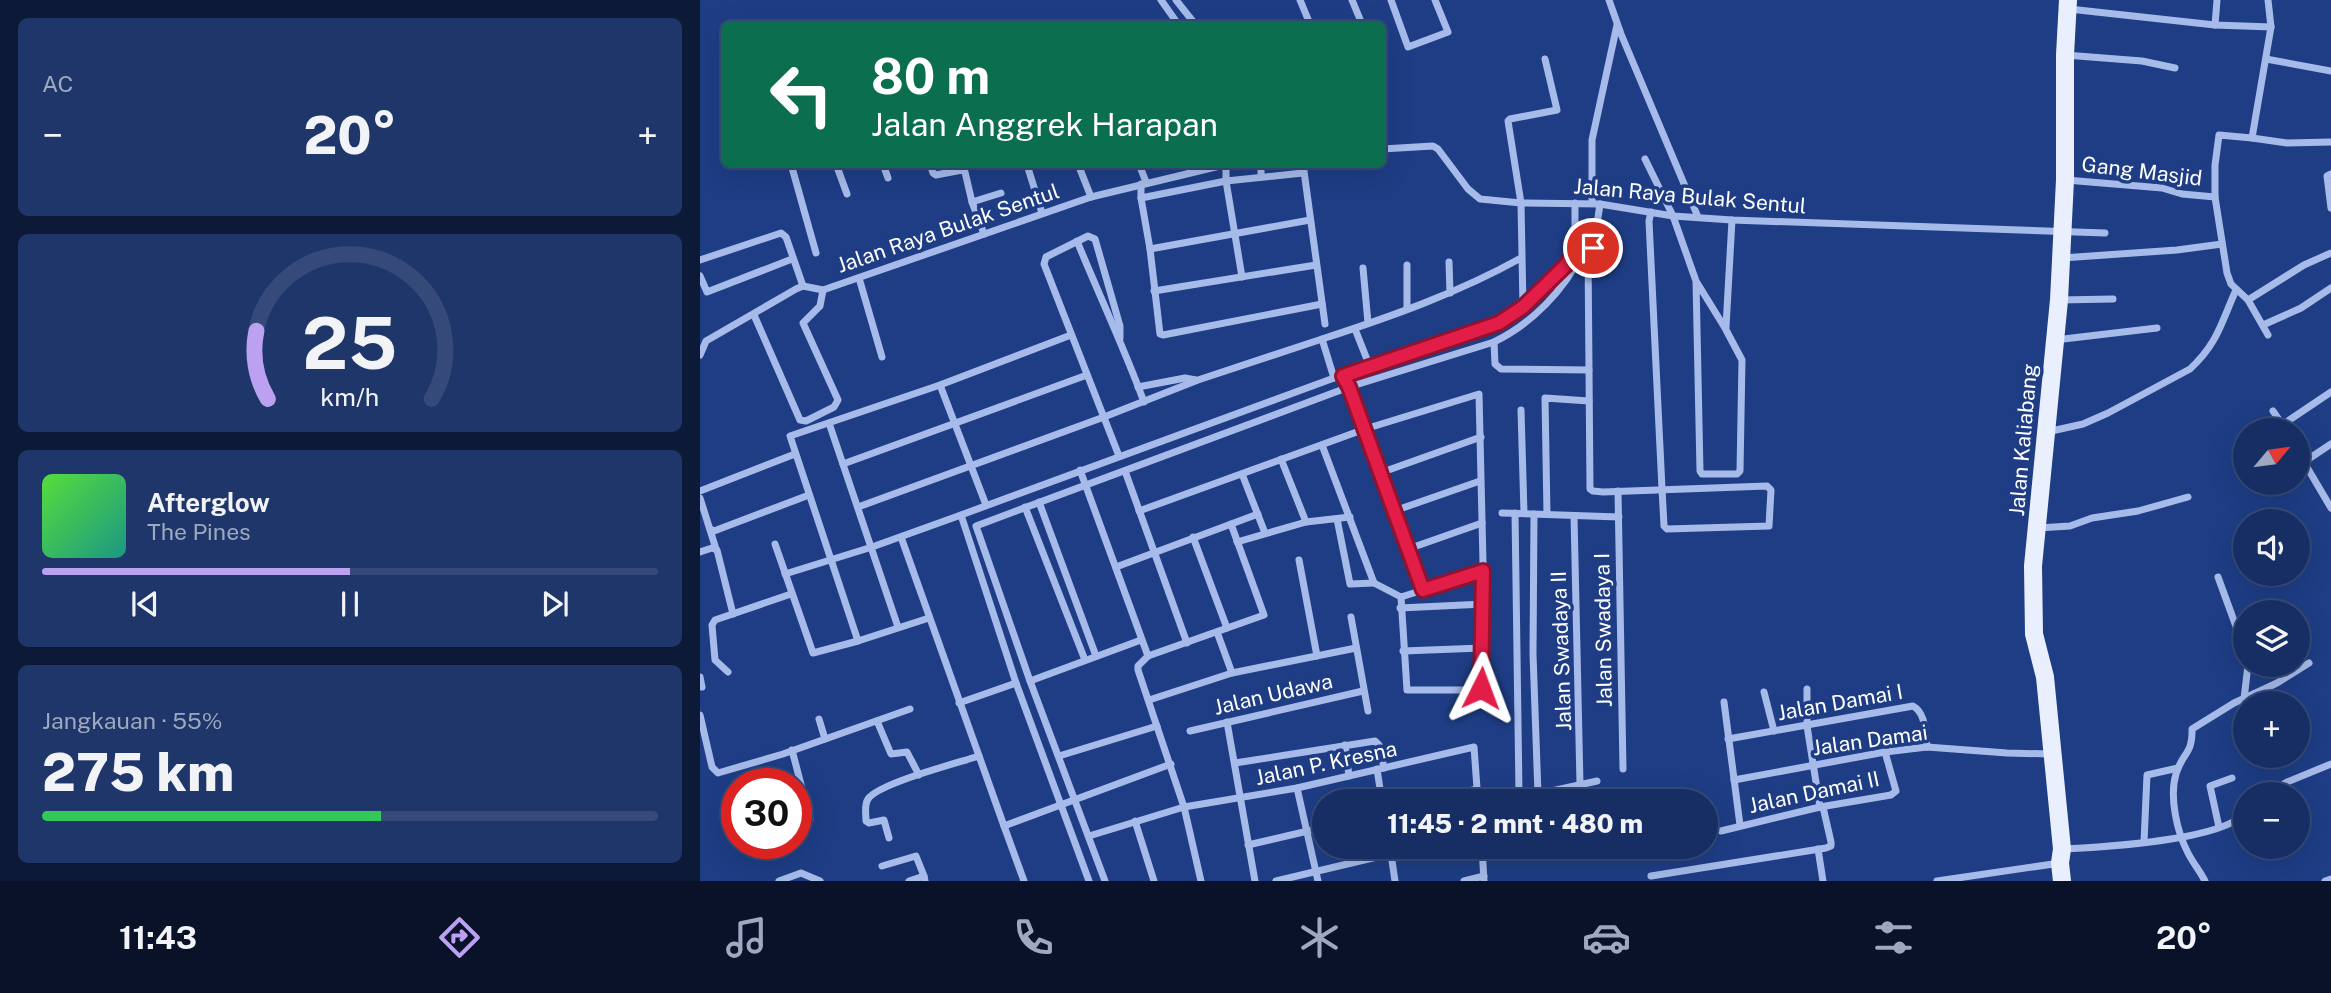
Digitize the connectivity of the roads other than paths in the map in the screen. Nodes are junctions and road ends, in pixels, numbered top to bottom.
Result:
1 (1161, 0) edge
2 (1176, 0) edge
3 (1300, 0) edge
4 (1352, 0) edge
5 (1391, 0) edge
6 (1435, 0) edge
7 (1609, 0) edge
8 (2217, 0) edge
9 (2269, 0) edge
10 (2068, 4) edge
11 (1176, 21) edge
12 (1193, 21) edge
13 (1309, 21) edge
14 (1361, 21) edge
15 (2215, 25) junction
16 (2271, 27) junction
17 (1619, 28) junction
18 (2065, 55) junction
19 (1545, 59) dead end
20 (2266, 59) junction
21 (2175, 68) dead end
22 (2331, 71) edge
23 (2252, 138) junction
24 (2331, 142) edge
25 (1386, 149) edge
26 (1645, 159) dead end
27 (792, 168) edge
28 (837, 168) edge
29 (884, 168) edge
30 (931, 168) edge
31 (1028, 168) dead end
32 (1080, 168) edge
33 (1140, 168) edge
34 (1213, 168) edge
35 (1227, 168) edge
36 (1261, 168) edge
37 (1303, 169) edge
38 (2331, 174) edge
39 (1261, 177) junction
40 (888, 178) dead end
41 (2064, 180) junction
42 (1226, 181) junction
43 (1143, 183) junction
44 (1001, 193) dead end
45 (847, 194) dead end
46 (1091, 197) junction
47 (2215, 197) junction
48 (1140, 198) junction
49 (972, 202) junction
50 (1521, 203) junction
51 (1575, 203) junction
52 (1596, 204) junction
53 (2331, 208) edge
54 (1651, 212) junction
55 (1042, 214) junction
56 (1672, 216) junction
57 (1698, 217) junction
58 (1310, 220) junction
59 (1732, 220) junction
60 (1575, 228) junction
61 (1596, 231) junction
62 (2062, 232) junction
63 (1236, 233) junction
64 (2105, 233) dead end
65 (984, 234) junction
66 (1077, 241) junction
67 (2222, 244) junction
68 (1150, 249) junction
69 (1582, 251) junction
70 (816, 253) dead end
71 (2331, 253) edge
72 (1521, 258) junction
73 (2061, 258) junction
74 (792, 259) junction
75 (700, 260) edge
76 (1449, 262) dead end
77 (1316, 265) junction
78 (1407, 265) dead end
79 (1363, 268) dead end
80 (700, 276) edge
81 (1242, 277) junction
82 (859, 278) junction
83 (1696, 281) junction
84 (803, 286) junction
85 (2331, 288) edge
86 (823, 290) junction
87 (2236, 290) junction
88 (1154, 291) junction
89 (1450, 293) junction
90 (2113, 299) dead end
91 (2059, 300) junction
92 (2248, 300) junction
93 (1322, 304) junction
94 (1523, 307) junction
95 (1407, 309) junction
96 (754, 314) junction
97 (1368, 323) junction
98 (1325, 324) dead end
99 (2263, 325) junction
100 (1354, 328) junction
101 (1726, 328) junction
102 (2157, 328) dead end
103 (1071, 335) junction
104 (2269, 335) dead end
105 (1120, 338) junction
106 (1322, 339) junction
107 (2054, 340) junction
108 (703, 341) edge
109 (1494, 342) junction
110 (1437, 345) junction
111 (700, 355) edge
112 (882, 357) dead end
113 (1443, 359) junction
114 (1370, 367) junction
115 (1590, 370) junction
116 (1087, 375) junction
117 (1343, 376) junction
118 (1334, 378) junction
119 (1198, 380) junction
120 (940, 385) junction
121 (1138, 387) junction
122 (1349, 387) junction
123 (2331, 392) edge
124 (1588, 401) junction
125 (1143, 402) junction
126 (1521, 410) dead end
127 (2273, 411) dead end
128 (1104, 417) junction
129 (2278, 418) edge
130 (2297, 418) edge
131 (829, 423) junction
132 (955, 424) junction
133 (1365, 429) junction
134 (2047, 432) junction
135 (1481, 437) junction
136 (2331, 443) edge
137 (1322, 445) junction
138 (795, 454) junction
139 (1119, 456) junction
140 (2310, 458) edge
141 (1281, 459) junction
142 (843, 464) junction
143 (971, 465) junction
144 (1080, 470) junction
145 (1125, 471) junction
146 (2310, 471) edge
147 (1380, 472) junction
148 (1242, 474) junction
149 (1480, 481) junction
150 (1085, 485) junction
151 (1662, 489) junction
152 (700, 491) edge
153 (1618, 491) junction
154 (809, 495) junction
155 (2188, 497) dead end
156 (700, 498) edge
157 (2328, 498) edge
158 (1039, 502) junction
159 (986, 506) junction
160 (858, 507) junction
161 (1025, 507) junction
162 (2331, 509) edge
163 (1139, 511) junction
164 (1394, 511) junction
165 (702, 512) edge
166 (1502, 513) dead end
167 (1520, 513) junction
168 (1258, 514) junction
169 (1534, 514) junction
170 (1547, 514) junction
171 (961, 515) junction
172 (1574, 516) junction
173 (1350, 517) junction
174 (1619, 517) junction
175 (1336, 519) junction
176 (1306, 522) junction
177 (1482, 523) junction
178 (1231, 524) junction
179 (2038, 528) junction
180 (710, 529) junction
181 (1265, 533) junction
182 (901, 537) junction
183 (1193, 537) junction
184 (1237, 542) junction
185 (775, 544) dead end
186 (872, 547) junction
187 (716, 549) junction
188 (1408, 550) junction
189 (700, 552) edge
190 (1153, 552) junction
191 (832, 559) junction
192 (1299, 560) dead end
193 (1116, 567) junction
194 (1483, 571) junction
195 (785, 574) junction
196 (2218, 577) dead end
197 (1374, 583) junction
198 (1423, 590) junction
199 (791, 594) junction
200 (1401, 597) junction
201 (1484, 604) junction
202 (1400, 608) junction
203 (733, 614) junction
204 (1351, 617) dead end
205 (929, 618) junction
206 (2233, 618) edge
207 (898, 627) junction
208 (1227, 628) junction
209 (1217, 632) junction
210 (1141, 640) junction
211 (858, 641) junction
212 (1187, 643) junction
213 (1356, 648) junction
214 (1482, 648) junction
215 (1403, 650) junction
216 (1096, 656) junction
217 (1148, 656) junction
218 (1317, 656) junction
219 (1085, 660) junction
220 (728, 672) dead end
221 (1231, 673) junction
222 (700, 677) edge
223 (2284, 677) edge
224 (1030, 681) junction
225 (1016, 683) junction
226 (702, 687) dead end
227 (1807, 689) dead end
228 (1363, 691) junction
229 (2258, 691) edge
230 (1764, 692) dead end
231 (1149, 700) junction
232 (1724, 702) dead end
233 (959, 703) junction
234 (2233, 705) edge
235 (910, 709) dead end
236 (1368, 711) dead end
237 (700, 715) edge
238 (819, 719) dead end
239 (877, 721) junction
240 (1227, 722) junction
241 (1157, 726) junction
242 (1807, 726) junction
243 (1190, 731) dead end
244 (1774, 732) junction
245 (825, 739) junction
246 (1728, 739) junction
247 (1345, 745) junction
248 (1927, 747) junction
249 (792, 750) junction
250 (1885, 752) junction
251 (2054, 754) junction
252 (979, 756) junction
253 (1059, 756) junction
254 (1235, 763) junction
255 (1171, 764) junction
256 (2331, 764) edge
257 (1813, 765) junction
258 (797, 768) edge
259 (2178, 768) junction
260 (1380, 769) junction
261 (1623, 769) dead end
262 (919, 775) junction
263 (1349, 775) junction
264 (2232, 778) dead end
265 (1734, 780) junction
266 (1597, 781) dead end
267 (2287, 782) edge
268 (1580, 784) junction
269 (1297, 788) junction
270 (1381, 789) edge
271 (1477, 789) edge
272 (1520, 789) edge
273 (1538, 789) edge
274 (1559, 789) edge
275 (1076, 799) junction
276 (1240, 799) junction
277 (1062, 805) junction
278 (1184, 807) junction
279 (1821, 807) junction
280 (1135, 821) junction
281 (2233, 822) edge
282 (1004, 825) junction
283 (1740, 825) junction
284 (2219, 827) junction
285 (1312, 830) edge
286 (1306, 831) junction
287 (1721, 831) dead end
288 (1089, 836) junction
289 (889, 838) dead end
290 (2181, 838) junction
291 (2144, 842) junction
292 (1248, 845) junction
293 (1818, 849) junction
294 (1360, 859) edge
295 (1391, 859) edge
296 (1483, 859) edge
297 (2062, 864) edge
298 (881, 866) dead end
299 (1316, 872) junction
300 (1651, 876) dead end
301 (1484, 878) edge
302 (925, 879) edge
303 (2331, 879) edge
304 (779, 881) edge
305 (820, 881) edge
306 (909, 881) edge
307 (1024, 881) edge
308 (1089, 881) edge
309 (1105, 881) edge
310 (1154, 881) edge
311 (1202, 881) edge
312 (1255, 881) edge
313 (1276, 881) edge
314 (1318, 881) edge
315 (1395, 881) edge
316 (1464, 881) edge
317 (1823, 881) edge
318 (1937, 881) edge
319 (2205, 881) edge
320 (2325, 881) edge

1 - 11 street
2 - 12 street
3 - 13 street
4 - 14 street
5 - 6 street
7 - 17 street
8 - 15 street
9 - 16 street
10 - 15 street
10 - 18 main road, Jalan Kaliabang
15 - 16 street
16 - 20 street
17 - 52 street
17 - 57 street
18 - 21 street
18 - 41 main road, Jalan Kaliabang
19 - 50 street
20 - 22 street
20 - 23 street
23 - 24 street
23 - 47 street
25 - 50 street, Jalan Raya Bulak Sentul
26 - 56 street
27 - 70 street
28 - 45 street
29 - 40 street
30 - 49 street
31 - 55 street
32 - 46 street
33 - 43 street
34 - 43 street, Jalan Raya Bulak Sentul
35 - 42 street
36 - 39 street
37 - 39 street
37 - 58 street
38 - 53 street
39 - 42 street
41 - 47 street, Gang Masjid
41 - 62 main road, Jalan Kaliabang
42 - 48 street
42 - 63 street
43 - 46 street, Jalan Raya Bulak Sentul
43 - 48 street
44 - 49 street
46 - 55 street, Jalan Raya Bulak Sentul
47 - 67 street
48 - 68 street
49 - 65 street
50 - 51 street, Jalan Raya Bulak Sentul
50 - 72 street
51 - 52 street, Jalan Raya Bulak Sentul
51 - 60 street
52 - 54 street, Jalan Raya Bulak Sentul
52 - 61 street
54 - 56 street, Jalan Raya Bulak Sentul
54 - 151 street
55 - 65 street, Jalan Raya Bulak Sentul
56 - 57 street, Jalan Raya Bulak Sentul
56 - 83 street
57 - 59 street, Jalan Raya Bulak Sentul
58 - 63 street
58 - 77 street
59 - 62 street, Jalan Raya Bulak Sentul
59 - 101 street
60 - 61 street
60 - 69 street
61 - 69 street
62 - 64 street, Jalan Raya Bulak Sentul
62 - 73 main road, Jalan Kaliabang
63 - 68 street
63 - 81 street
65 - 82 street, Jalan Raya Bulak Sentul
66 - 103 street
66 - 105 street
66 - 105 street
67 - 73 street
67 - 87 street
68 - 88 street
69 - 94 street
69 - 109 street
69 - 115 street
71 - 92 street
72 - 89 street
72 - 94 street
73 - 91 main road, Jalan Kaliabang
74 - 75 street
74 - 80 street
74 - 84 street
76 - 89 street
77 - 81 street
77 - 93 street
78 - 95 street
79 - 97 street
81 - 88 street
82 - 86 street, Jalan Raya Bulak Sentul
82 - 112 street
83 - 101 street
83 - 101 street
84 - 86 street, Jalan Raya Bulak Sentul
84 - 96 street
85 - 99 street
86 - 96 street
87 - 92 street
87 - 134 street
88 - 93 street
89 - 95 street
90 - 91 street
91 - 107 main road, Jalan Kaliabang
92 - 99 street
93 - 98 street
94 - 110 street
95 - 97 street
96 - 108 street
97 - 100 street
99 - 104 street
100 - 106 street
100 - 114 street
102 - 107 street
103 - 116 street
103 - 120 street
105 - 121 street
106 - 118 street
106 - 119 street
107 - 134 main road, Jalan Kaliabang
108 - 111 street
109 - 113 street
109 - 115 street
110 - 113 street
110 - 114 street
113 - 122 street
114 - 117 street
115 - 124 street
116 - 128 street
116 - 132 street
117 - 118 street
117 - 122 street
118 - 139 street
119 - 121 street
119 - 125 street
120 - 131 street
120 - 132 street
121 - 125 street
122 - 133 street
122 - 145 street
123 - 130 street
124 - 153 street
124 - 170 street
125 - 128 street
126 - 167 street
127 - 129 street
128 - 139 street
128 - 143 street
131 - 138 street
131 - 142 street
132 - 142 street
132 - 143 street
133 - 135 street
133 - 137 street
133 - 147 street
134 - 179 main road, Jalan Kaliabang
135 - 147 street
135 - 149 street
136 - 140 street
137 - 141 street
137 - 173 street
138 - 152 street
138 - 154 street
139 - 144 street
141 - 148 street
141 - 176 street
142 - 160 street
143 - 159 street
143 - 160 street
144 - 150 street
144 - 159 street
145 - 150 street
145 - 163 street
146 - 157 street
147 - 164 street
148 - 163 street
148 - 168 street
149 - 164 street
149 - 177 street
150 - 158 street
150 - 193 street
151 - 151 street
151 - 153 street
153 - 174 street, Jalan Swadaya I
154 - 180 street
154 - 191 street
155 - 179 street
156 - 165 street
157 - 162 street
158 - 161 street
158 - 216 street
159 - 171 street
160 - 186 street
161 - 219 street
161 - 224 street
163 - 190 street
164 - 188 street
165 - 180 street
166 - 167 street
167 - 169 street
167 - 272 street
168 - 178 street
168 - 181 street
169 - 170 street
169 - 273 street
170 - 172 street
171 - 182 street
171 - 225 street
172 - 174 street
172 - 268 street, Jalan Swadaya II
173 - 175 street
173 - 197 street
174 - 261 street, Jalan Swadaya I
175 - 176 street
175 - 197 street
176 - 181 street
177 - 188 street
177 - 194 street
178 - 183 street
178 - 184 street
179 - 251 main road, Jalan Kaliabang
180 - 187 street
181 - 184 street
182 - 186 street
182 - 205 street
183 - 190 street
183 - 208 street
184 - 208 street
185 - 195 street
186 - 191 street
186 - 207 street
187 - 189 street
187 - 203 street
188 - 198 street
190 - 193 street
190 - 212 street
191 - 195 street
191 - 211 street
192 - 218 street
193 - 210 street
194 - 198 street
194 - 201 street
195 - 199 street
196 - 206 street
197 - 200 street
198 - 200 street
199 - 203 street
199 - 211 street
200 - 202 street
201 - 202 street
201 - 214 street
202 - 215 street
203 - 220 street
204 - 213 street
205 - 207 street
205 - 233 street
207 - 211 street
208 - 209 street
209 - 212 street
209 - 221 street
210 - 216 street
210 - 217 street
212 - 217 street
213 - 218 street
213 - 228 street
214 - 215 street
214 - 215 street
216 - 219 street
217 - 231 street
218 - 221 street
219 - 224 street
221 - 231 street
222 - 226 street
223 - 229 street
224 - 253 street
225 - 233 street
225 - 277 street
227 - 242 street
228 - 236 street
228 - 240 street, Jalan Udawa
230 - 244 street
231 - 241 street
232 - 246 street
233 - 252 street
234 - 259 street
235 - 239 street
237 - 249 street
238 - 245 street
239 - 245 street
239 - 262 street
240 - 243 street, Jalan Udawa
240 - 254 street
241 - 253 street
241 - 255 street
242 - 244 street, Jalan Damai I
242 - 248 street, Jalan Damai I
242 - 257 street
244 - 246 street, Jalan Damai I
245 - 249 street
246 - 265 street
247 - 254 street
247 - 260 street
247 - 263 street
248 - 250 street, Jalan Damai
248 - 251 street, Jalan Damai
249 - 258 street
250 - 257 street, Jalan Damai
250 - 279 street, Jalan Damai II
251 - 297 main road, Jalan Kaliabang
252 - 262 street
252 - 282 street
253 - 275 street
254 - 276 street
255 - 275 street
255 - 278 street
256 - 267 street
257 - 265 street, Jalan Damai
257 - 279 street
259 - 290 street
259 - 291 street
260 - 263 street, Jalan P. Kresna
260 - 270 street
260 - 271 street, Jalan P. Kresna
262 - 289 street
263 - 269 street, Jalan P. Kresna
264 - 284 street
265 - 283 street
266 - 268 street
268 - 274 street
269 - 276 street, Jalan P. Kresna
269 - 286 street
275 - 277 street
275 - 288 street
276 - 278 street, Jalan P. Kresna
276 - 292 street
277 - 282 street
277 - 308 street
278 - 280 street, Jalan P. Kresna
278 - 311 street
279 - 283 street, Jalan Damai II
279 - 293 street
280 - 288 street, Jalan P. Kresna
280 - 310 street
281 - 284 street
282 - 307 street
283 - 287 street, Jalan Damai II
284 - 290 street
285 - 286 street
286 - 292 street
286 - 299 street
288 - 309 street
290 - 291 street
290 - 319 street
291 - 297 street
292 - 312 street
293 - 300 street
293 - 317 street
294 - 299 street
295 - 315 street
296 - 301 street
297 - 318 street
298 - 302 street
299 - 313 street
299 - 314 street
301 - 316 street
302 - 306 street
303 - 320 street
304 - 305 street

